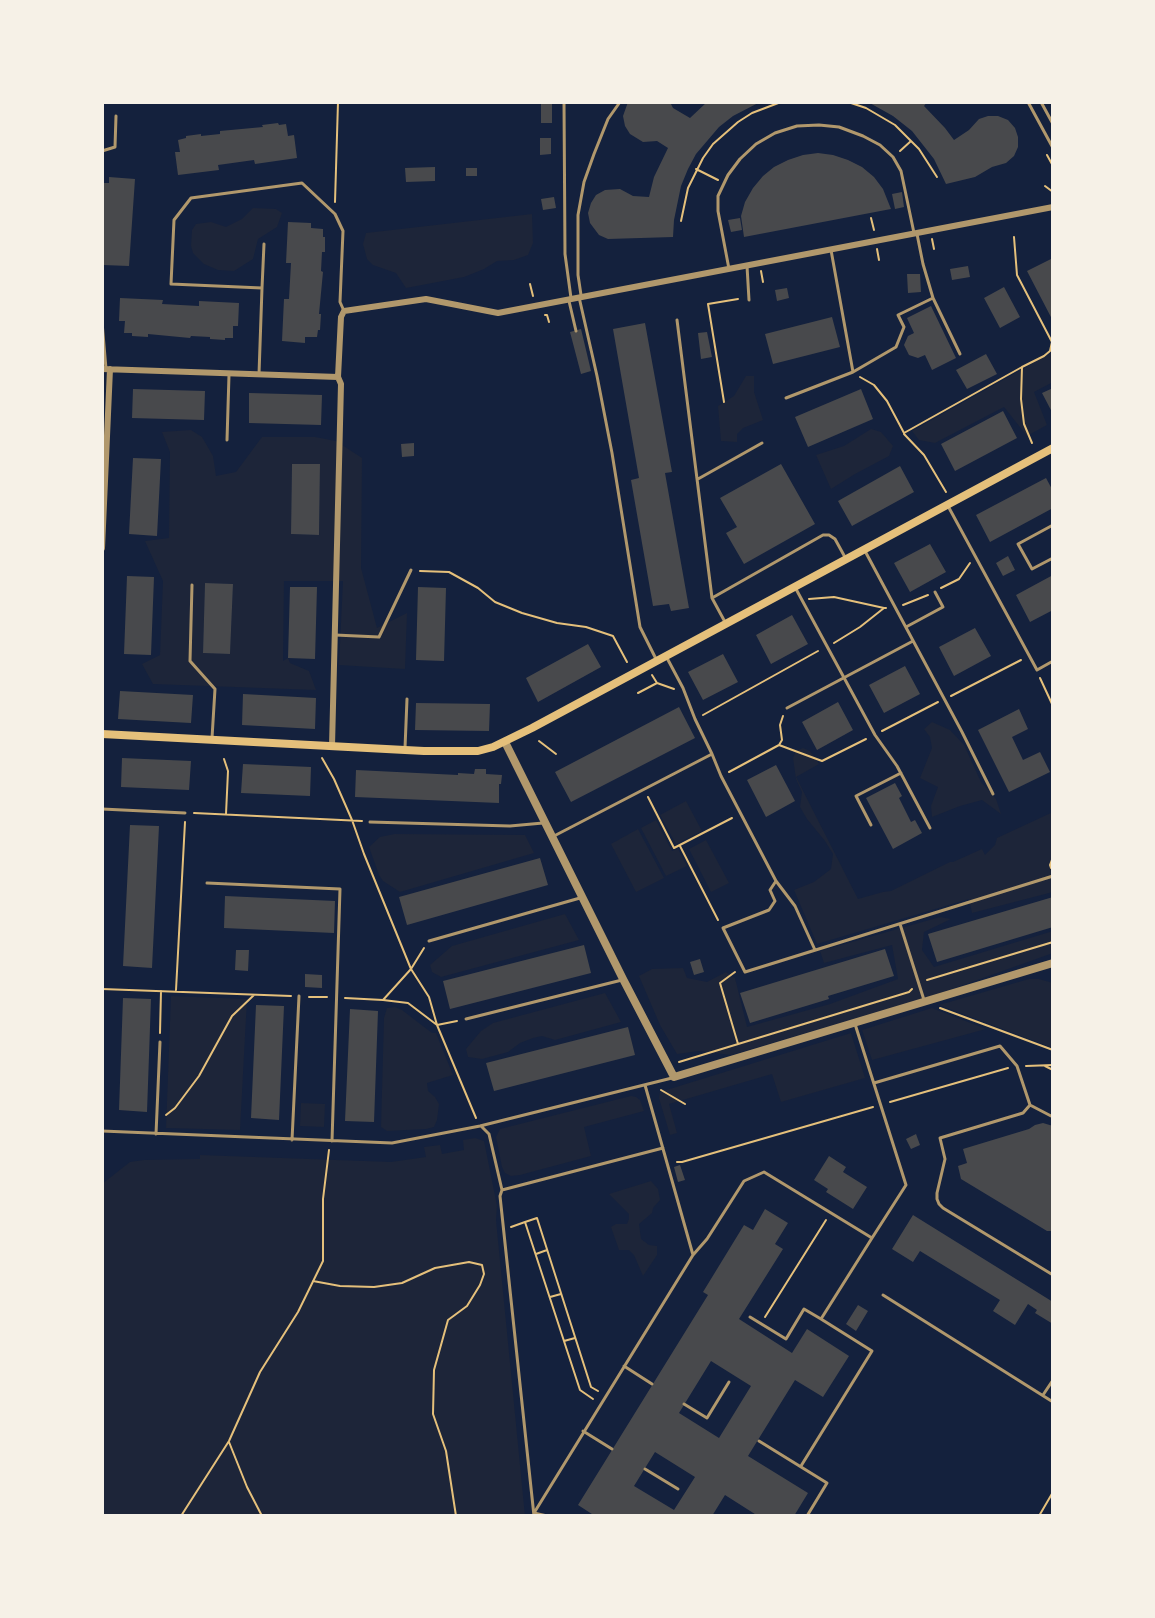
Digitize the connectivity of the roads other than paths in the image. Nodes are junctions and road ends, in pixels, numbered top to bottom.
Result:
1 (564, 102) edge
2 (620, 102) edge
3 (1028, 102) edge
4 (1041, 102) edge
5 (116, 116) dead end
6 (1053, 124) edge
7 (1053, 148) edge
8 (102, 152) edge
9 (1053, 207) edge
10 (916, 234) junction
11 (264, 244) dead end
12 (831, 250) junction
13 (747, 266) junction
14 (729, 269) junction
15 (262, 288) junction
16 (580, 297) junction
17 (933, 298) junction
18 (570, 299) junction
19 (749, 300) dead end
20 (344, 311) junction
21 (677, 320) dead end
22 (102, 322) edge
23 (576, 331) dead end
24 (960, 354) dead end
25 (106, 369) edge
26 (853, 372) junction
27 (229, 373) junction
28 (259, 374) junction
29 (338, 377) junction
30 (786, 398) dead end
31 (227, 440) dead end
32 (762, 442) dead end
33 (1053, 448) edge
34 (698, 479) junction
35 (950, 504) junction
36 (1053, 525) edge
37 (102, 548) edge
38 (864, 550) junction
39 (1053, 558) edge
40 (846, 560) junction
41 (411, 570) road end
42 (192, 585) dead end
43 (795, 587) junction
44 (935, 592) road end
45 (712, 598) junction
46 (726, 624) junction
47 (906, 627) junction
48 (334, 635) junction
49 (913, 641) junction
50 (666, 656) junction
51 (657, 660) junction
52 (1053, 661) edge
53 (844, 678) junction
54 (407, 699) dead end
55 (787, 708) road end
56 (102, 734) edge
57 (212, 740) junction
58 (505, 742) junction
59 (332, 746) junction
60 (405, 750) junction
61 (712, 754) junction
62 (901, 772) junction
63 (993, 794) dead end
64 (102, 809) edge
65 (185, 813) road end
66 (370, 822) road end
67 (545, 822) junction
68 (871, 825) dead end
69 (930, 828) dead end
70 (552, 837) junction
71 (1053, 875) edge
72 (776, 881) junction
73 (207, 883) dead end
74 (582, 897) junction
75 (900, 924) junction
76 (429, 940) road end
77 (815, 950) junction
78 (1053, 963) edge
79 (623, 980) junction
80 (299, 996) road end
81 (925, 1002) junction
82 (466, 1019) road end
83 (854, 1023) junction
84 (159, 1042) road end
85 (674, 1077) junction
86 (874, 1083) junction
87 (645, 1085) junction
88 (1030, 1105) junction
89 (1053, 1117) edge
90 (480, 1126) junction
91 (102, 1131) edge
92 (156, 1134) junction
93 (292, 1140) junction
94 (332, 1141) junction
95 (663, 1148) junction
96 (502, 1190) junction
97 (872, 1238) junction
98 (693, 1255) junction
99 (1053, 1275) edge
100 (883, 1295) dead end
101 (750, 1317) dead end
102 (821, 1319) junction
103 (624, 1366) junction
104 (1053, 1380) edge
105 (729, 1382) dead end
106 (652, 1384) dead end
107 (1043, 1395) junction
108 (1053, 1402) edge
109 (684, 1404) dead end
110 (583, 1431) junction
111 (759, 1441) dead end
112 (612, 1449) dead end
113 (801, 1466) junction
114 (645, 1469) dead end
115 (678, 1490) dead end
116 (534, 1515) edge
117 (547, 1516) edge
118 (807, 1516) edge

1 - 18 lane
2 - 16 lane
3 - 7 lane
4 - 6 lane
5 - 8 lane
9 - 10 street
10 - 12 street
10 - 14 lane
10 - 17 lane
11 - 15 lane
12 - 13 street
12 - 26 lane
13 - 14 street
13 - 19 lane
14 - 16 street
15 - 20 lane
15 - 28 lane
16 - 18 street
16 - 51 lane
17 - 24 lane
17 - 26 lane
18 - 20 street
18 - 23 lane
20 - 29 street
21 - 34 lane
22 - 25 lane
25 - 27 street
25 - 37 street
26 - 30 lane
27 - 28 street
27 - 31 lane
28 - 29 street
29 - 48 street
32 - 34 lane
33 - 35 main road
34 - 45 lane
35 - 38 main road
35 - 52 lane
36 - 39 lane
38 - 40 main road
38 - 47 lane
40 - 43 main road
40 - 45 lane
41 - 48 lane
42 - 57 lane
43 - 46 main road
43 - 53 lane
44 - 47 lane
45 - 46 lane
46 - 50 main road
47 - 49 lane
48 - 59 street
49 - 53 lane
49 - 63 lane
50 - 51 main road
50 - 61 lane
51 - 58 main road
53 - 55 lane
53 - 62 lane
54 - 60 lane
56 - 57 main road
57 - 59 main road
58 - 60 main road
58 - 67 street
59 - 60 main road
61 - 70 lane
61 - 72 lane
62 - 68 lane
62 - 69 lane
64 - 65 lane
66 - 67 lane
67 - 70 street
70 - 74 street
71 - 75 lane
72 - 77 lane
72 - 77 lane
73 - 94 lane
74 - 76 lane
74 - 79 street
75 - 77 lane
75 - 81 lane
78 - 81 street
79 - 82 lane
79 - 85 street
80 - 93 lane
81 - 83 street
83 - 85 street
83 - 86 lane
84 - 92 lane
85 - 87 lane
86 - 88 lane
86 - 97 lane
87 - 90 lane
87 - 95 lane
88 - 89 lane
88 - 99 lane
90 - 94 lane
90 - 96 lane
91 - 92 lane
92 - 93 lane
93 - 94 lane
95 - 96 lane
95 - 98 lane
96 - 116 lane
97 - 98 lane
97 - 102 lane
98 - 103 lane
100 - 107 lane
101 - 102 lane
102 - 113 lane
103 - 106 lane
103 - 110 lane
104 - 107 lane
105 - 109 lane
107 - 108 lane
110 - 112 lane
110 - 116 lane
111 - 113 lane
113 - 118 lane
114 - 115 lane
116 - 117 lane

